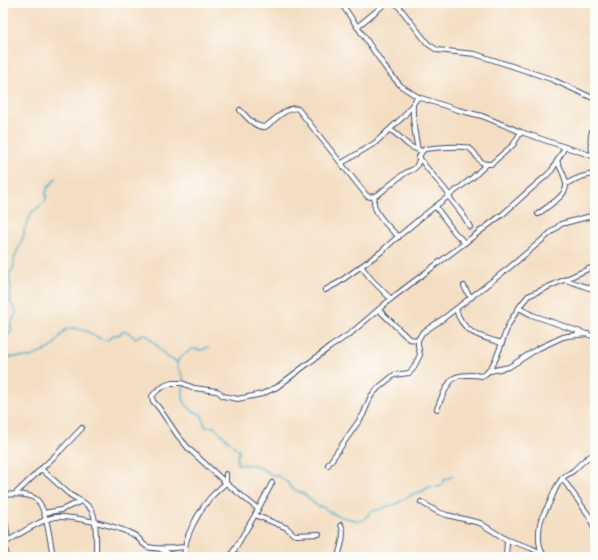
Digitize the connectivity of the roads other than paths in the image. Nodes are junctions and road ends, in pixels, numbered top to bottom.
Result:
1 (341, 3) edge
2 (386, 3) edge
3 (396, 3) edge
4 (357, 27) junction
5 (418, 97) junction
6 (595, 99) edge
7 (413, 104) junction
8 (240, 110) dead end
9 (595, 122) edge
10 (390, 130) junction
11 (521, 132) junction
12 (565, 147) junction
13 (420, 150) junction
14 (419, 157) junction
15 (594, 157) edge
16 (557, 161) junction
17 (342, 163) junction
18 (487, 164) junction
19 (595, 174) edge
20 (566, 184) junction
21 (375, 196) junction
22 (449, 196) junction
23 (436, 207) junction
24 (538, 214) dead end
25 (595, 215) edge
26 (470, 228) dead end
27 (399, 236) junction
28 (465, 243) junction
29 (361, 266) junction
30 (595, 266) edge
31 (565, 280) junction
32 (464, 286) dead end
33 (325, 290) dead end
34 (595, 290) edge
35 (472, 297) junction
36 (391, 299) junction
37 (519, 308) junction
38 (456, 309) junction
39 (379, 310) junction
40 (588, 334) junction
41 (595, 336) edge
42 (418, 340) junction
43 (502, 344) junction
44 (490, 371) junction
45 (437, 409) dead end
46 (82, 428) dead end
47 (595, 454) edge
48 (328, 465) dead end
49 (41, 469) junction
50 (226, 474) dead end
51 (562, 478) junction
52 (226, 483) junction
53 (272, 483) dead end
54 (15, 494) junction
55 (3, 495) edge
56 (82, 501) junction
57 (420, 502) dead end
58 (3, 505) edge
59 (258, 509) junction
60 (44, 513) junction
61 (255, 515) junction
62 (46, 520) junction
63 (94, 521) junction
64 (593, 521) edge
65 (341, 525) dead end
66 (595, 531) edge
67 (318, 534) dead end
68 (3, 538) edge
69 (507, 540) junction
70 (5, 543) edge
71 (184, 547) junction
72 (158, 548) junction
73 (231, 555) edge
74 (543, 556) edge
75 (7, 557) edge
76 (53, 557) edge
77 (96, 557) edge
78 (176, 557) edge
79 (184, 557) edge
80 (240, 557) edge
81 (338, 557) edge
82 (506, 557) edge

1 - 4 street
2 - 4 street
3 - 6 street
4 - 5 street
5 - 7 street
5 - 11 street
7 - 10 street
7 - 13 street
8 - 17 street
9 - 15 street
10 - 13 street
10 - 17 street
11 - 12 street
11 - 18 street
12 - 15 street
12 - 16 street
13 - 14 street
13 - 18 street
14 - 21 street
14 - 22 street
16 - 20 street
16 - 28 street
17 - 21 street
18 - 22 street
19 - 20 street
20 - 24 street
21 - 27 street
22 - 23 street
22 - 26 street
23 - 27 street
23 - 28 street
25 - 35 street
27 - 29 street
28 - 36 street
29 - 33 street
29 - 36 street
30 - 31 street
31 - 34 street
31 - 37 street
32 - 35 street
35 - 38 street
36 - 39 street
37 - 40 street
37 - 43 street
38 - 42 street
38 - 43 street
39 - 42 street
39 - 52 street
40 - 41 street
40 - 44 street
42 - 48 street
43 - 44 street
44 - 45 street
46 - 49 street
47 - 51 street
49 - 54 street
49 - 56 street
50 - 52 street
51 - 64 street
51 - 74 street
52 - 59 street
52 - 71 street
53 - 59 street
54 - 55 street
54 - 60 street
56 - 60 street
56 - 63 street
57 - 69 street
58 - 70 street
59 - 61 street
60 - 62 street
61 - 67 street
61 - 73 street
62 - 63 street
62 - 70 street
62 - 76 street
63 - 72 street
63 - 77 street
64 - 66 street
65 - 81 street
68 - 70 street
69 - 74 street
69 - 82 street
70 - 75 street
71 - 72 street
71 - 79 street
72 - 78 street
73 - 80 street

